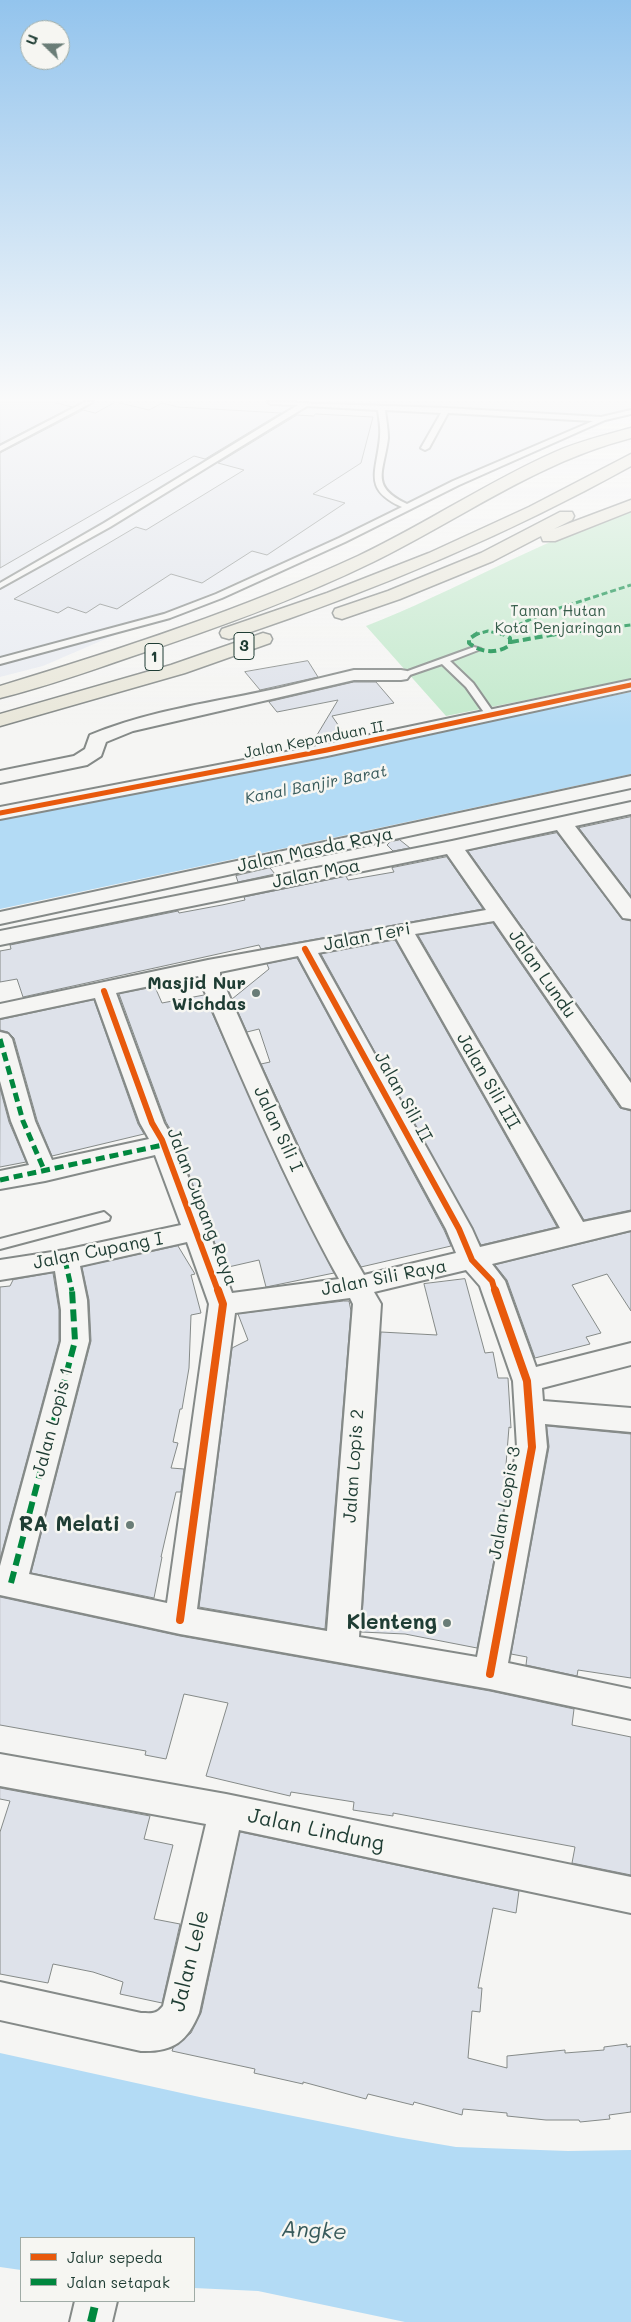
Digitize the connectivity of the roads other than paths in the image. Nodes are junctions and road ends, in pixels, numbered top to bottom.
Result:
1 (130, 510) edge
2 (400, 510) edge
3 (457, 510) edge
4 (536, 510) edge
5 (577, 510) edge
6 (617, 510) edge
7 (487, 557) junction
8 (0, 586) edge
9 (477, 649) dead end
10 (443, 660) junction
11 (0, 661) edge
12 (401, 675) joint
13 (631, 685) edge
14 (0, 692) edge
15 (0, 701) edge
16 (491, 716) junction
17 (0, 720) edge
18 (0, 777) edge
19 (631, 782) edge
20 (631, 808) edge
21 (0, 814) edge
22 (562, 823) junction
23 (452, 847) junction
24 (624, 894) edge
25 (631, 913) edge
26 (499, 914) junction
27 (0, 918) edge
28 (402, 930) junction
29 (0, 938) edge
30 (305, 949) junction
31 (208, 967) junction
32 (104, 991) junction
33 (0, 1011) edge
34 (0, 1039) edge
35 (631, 1101) edge
36 (164, 1145) junction
37 (45, 1172) junction
38 (0, 1180) edge
39 (104, 1218) dead end
40 (631, 1221) edge
41 (196, 1231) junction
42 (576, 1232) junction
43 (0, 1244) edge
44 (65, 1260) junction
45 (472, 1260) junction
46 (0, 1270) edge
47 (356, 1286) junction
48 (223, 1304) junction
49 (631, 1354) edge
50 (527, 1381) junction
51 (529, 1411) junction
52 (631, 1420) edge
53 (5, 1582) edge
54 (180, 1620) junction
55 (342, 1648) junction
56 (490, 1674) junction
57 (631, 1704) edge
58 (0, 1770) edge
59 (226, 1811) junction
60 (631, 1896) edge
61 (0, 2001) edge
62 (96, 2302) edge
63 (91, 2322) edge

1 - 8 lane
2 - 11 lane
3 - 14 highway
4 - 15 highway, 1
5 - 7 highway, 3
6 - 7 highway
7 - 17 highway, 3
9 - 10 lane
10 - 12 lane
10 - 16 lane
12 - 18 street
13 - 16 street, Jalan Kepanduan II
16 - 21 street, Jalan Kepanduan II
19 - 27 street, Jalan Masda Raya
20 - 22 street, Jalan Moa
22 - 23 street, Jalan Moa
22 - 24 street
23 - 26 street, Jalan Lundu
23 - 29 street, Jalan Moa
24 - 25 street
26 - 28 street, Jalan Teri
26 - 35 street, Jalan Lundu
28 - 30 street, Jalan Teri
28 - 42 street, Jalan Sili III
30 - 31 street, Jalan Teri
30 - 45 street, Jalan Sili II
31 - 32 street, Jalan Teri
31 - 47 street, Jalan Sili I
32 - 33 street, Jalan Teri
32 - 36 street, Jalan Cupang Raya
34 - 37 street
36 - 37 street
36 - 41 street, Jalan Cupang Raya
37 - 38 street
39 - 43 lane
40 - 42 street, Jalan Sili Raya
41 - 44 street, Jalan Cupang I
41 - 48 street, Jalan Cupang Raya
42 - 45 street, Jalan Sili Raya
44 - 46 street, Jalan Cupang I
44 - 53 street, Jalan Lopis 1
45 - 47 street, Jalan Sili Raya
45 - 50 street, Jalan Lopis 3
47 - 48 street, Jalan Sili Raya
47 - 55 street, Jalan Lopis 2
48 - 54 street, Jalan Cupang Raya
49 - 50 street
50 - 51 street, Jalan Lopis 3
51 - 52 street
51 - 56 street, Jalan Lopis 3
53 - 54 street
54 - 55 street
55 - 56 street
56 - 57 street
58 - 59 street, Jalan Lindung
59 - 60 street, Jalan Lindung
59 - 61 street, Jalan Lele
62 - 63 street

